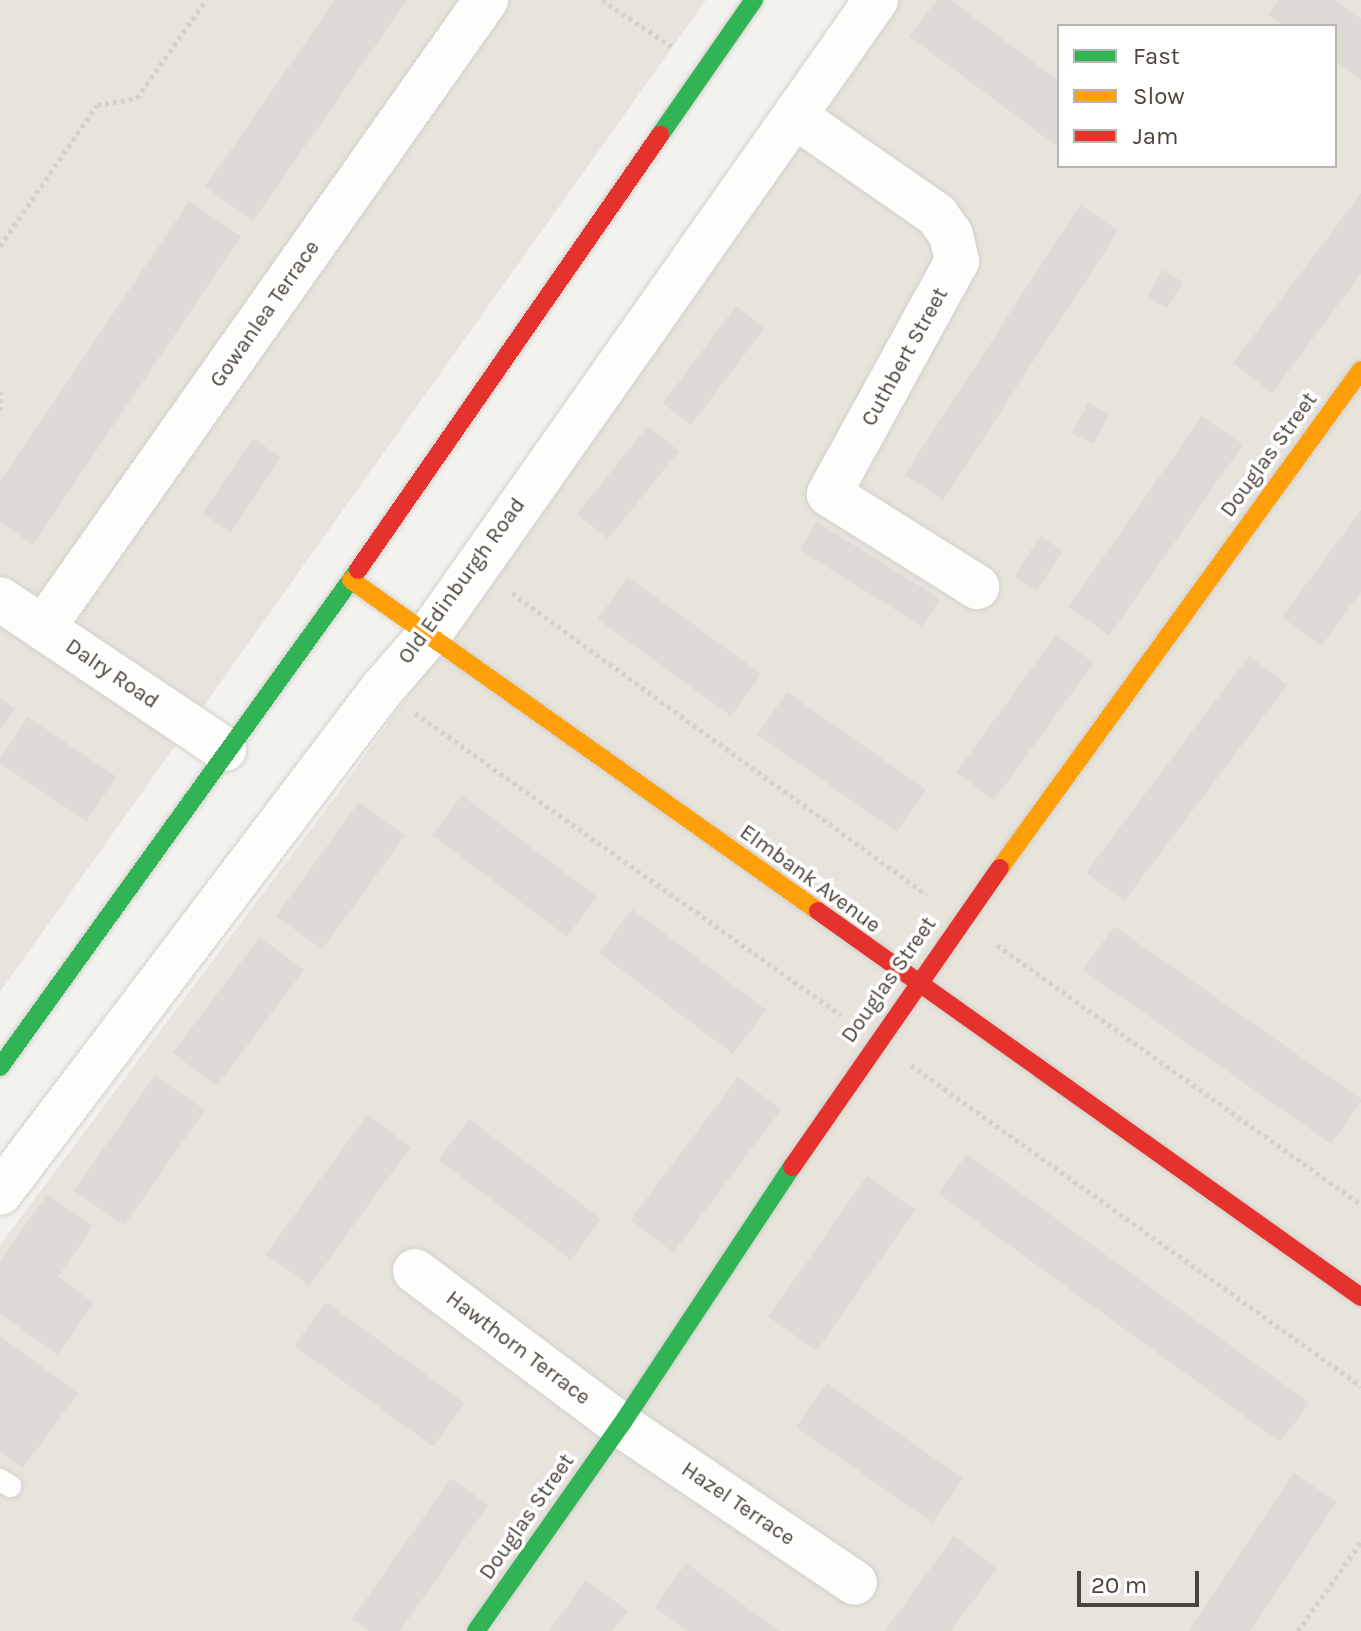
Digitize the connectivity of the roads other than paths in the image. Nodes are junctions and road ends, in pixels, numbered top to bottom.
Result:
1 (486, 0) edge
2 (754, 0) edge
3 (876, 0) edge
4 (796, 117) junction
5 (1361, 370) edge
6 (351, 580) junction
7 (977, 587) dead end
8 (0, 599) edge
9 (43, 628) junction
10 (429, 635) junction
11 (224, 749) junction
12 (915, 984) junction
13 (0, 1067) edge
14 (1, 1191) edge
15 (415, 1271) dead end
16 (1361, 1297) edge
17 (621, 1425) junction
18 (855, 1583) dead end
19 (476, 1631) edge

1 - 9 street, Gowanlea Terrace
2 - 6 street
3 - 4 street, Old Edinburgh Road
4 - 7 street, Cuthbert Street
4 - 10 street, Old Edinburgh Road
5 - 12 street, Douglas Street
6 - 10 street, Elmbank Avenue
6 - 11 street
8 - 9 street, Dalry Road
9 - 11 street, Dalry Road
10 - 12 street, Elmbank Avenue
10 - 14 street, Old Edinburgh Road
11 - 13 street
12 - 16 street, Elmbank Avenue
12 - 17 street, Douglas Street
15 - 17 street, Hawthorn Terrace
17 - 18 street, Hazel Terrace
17 - 19 street, Douglas Street

